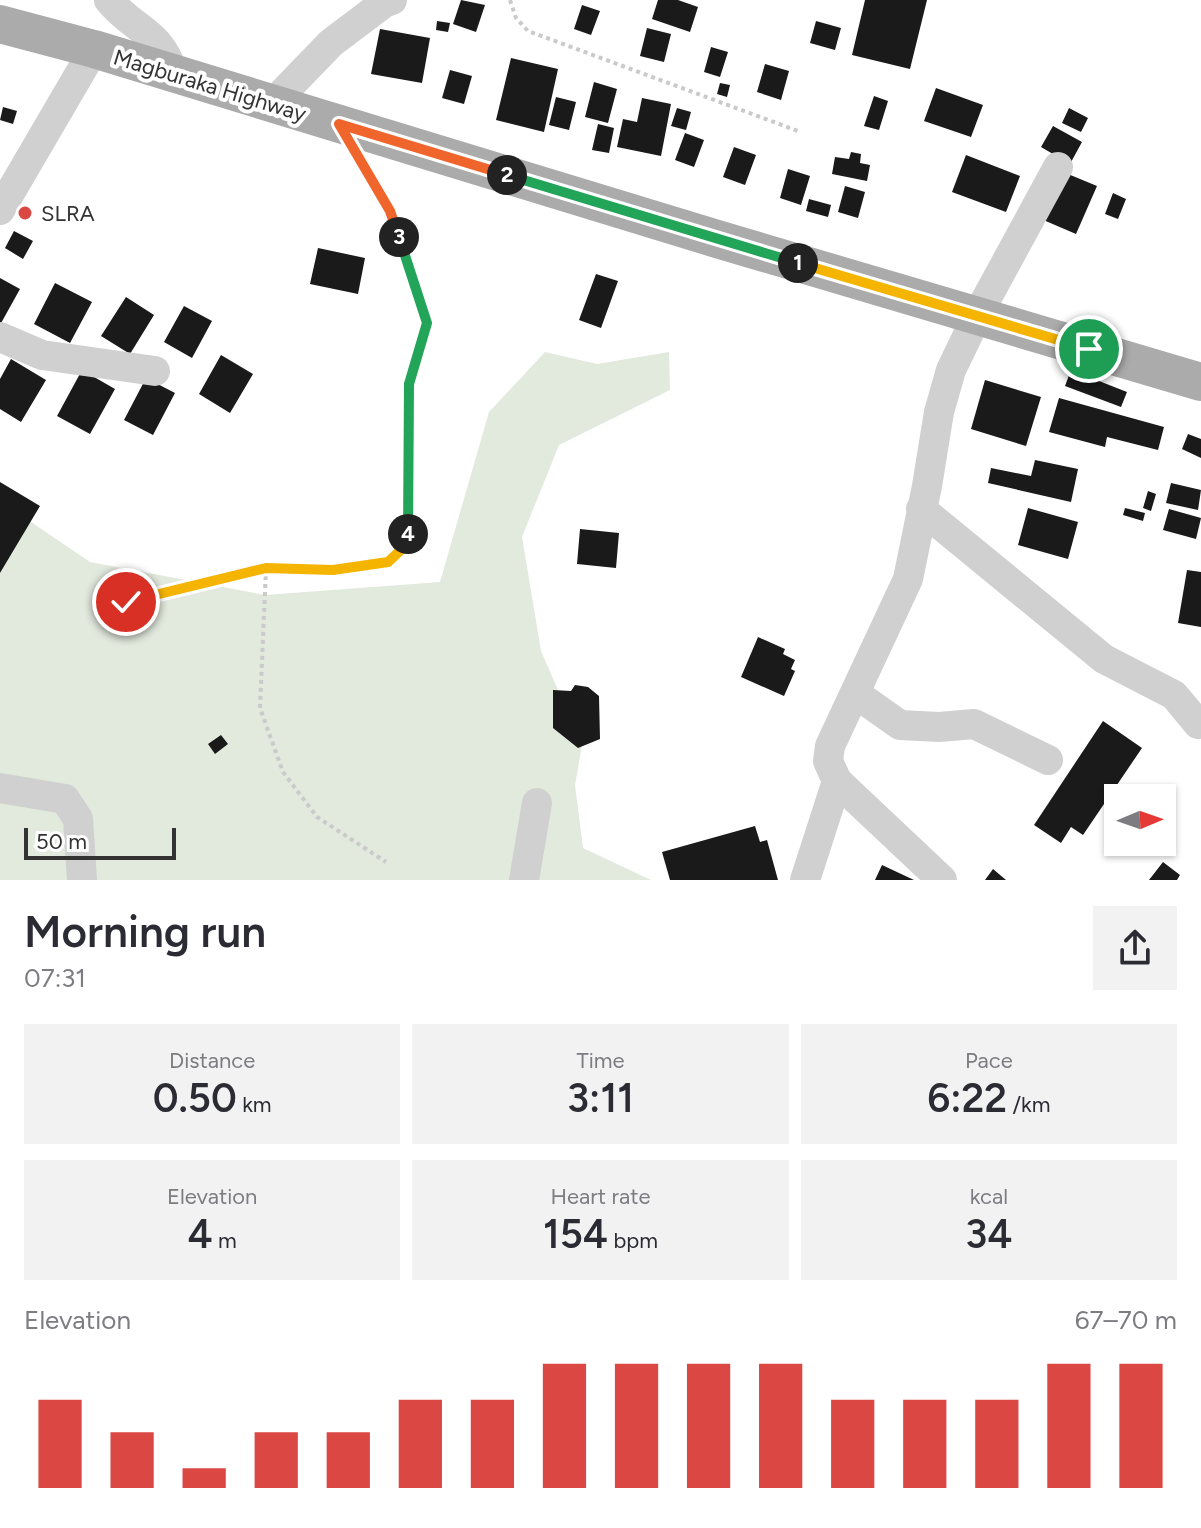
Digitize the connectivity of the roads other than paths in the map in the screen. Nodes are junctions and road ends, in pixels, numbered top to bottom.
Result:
1 (109, 0) edge
2 (392, 0) edge
3 (0, 24) edge
4 (94, 49) junction
5 (174, 74) junction
6 (272, 104) junction
7 (1058, 167) dead end
8 (0, 210) edge
9 (977, 316) junction
10 (0, 337) edge
11 (155, 371) dead end
12 (1201, 382) edge
13 (921, 509) junction
14 (856, 694) junction
15 (1198, 724) dead end
16 (1048, 760) dead end
17 (837, 781) junction
18 (0, 788) edge
19 (537, 803) dead end
20 (82, 880) edge
21 (524, 880) edge
22 (805, 880) edge
23 (942, 880) edge

1 - 5 street
2 - 6 street
3 - 4 main road, Magburaka Highway
4 - 5 main road, Magburaka Highway
4 - 8 street
5 - 6 main road, Magburaka Highway
6 - 9 main road, Magburaka Highway
7 - 9 street
9 - 12 main road, Magburaka Highway
9 - 13 street
10 - 11 street
13 - 14 street
13 - 15 street
14 - 16 street
14 - 17 street
17 - 22 street
17 - 23 street
18 - 20 street
19 - 21 street

